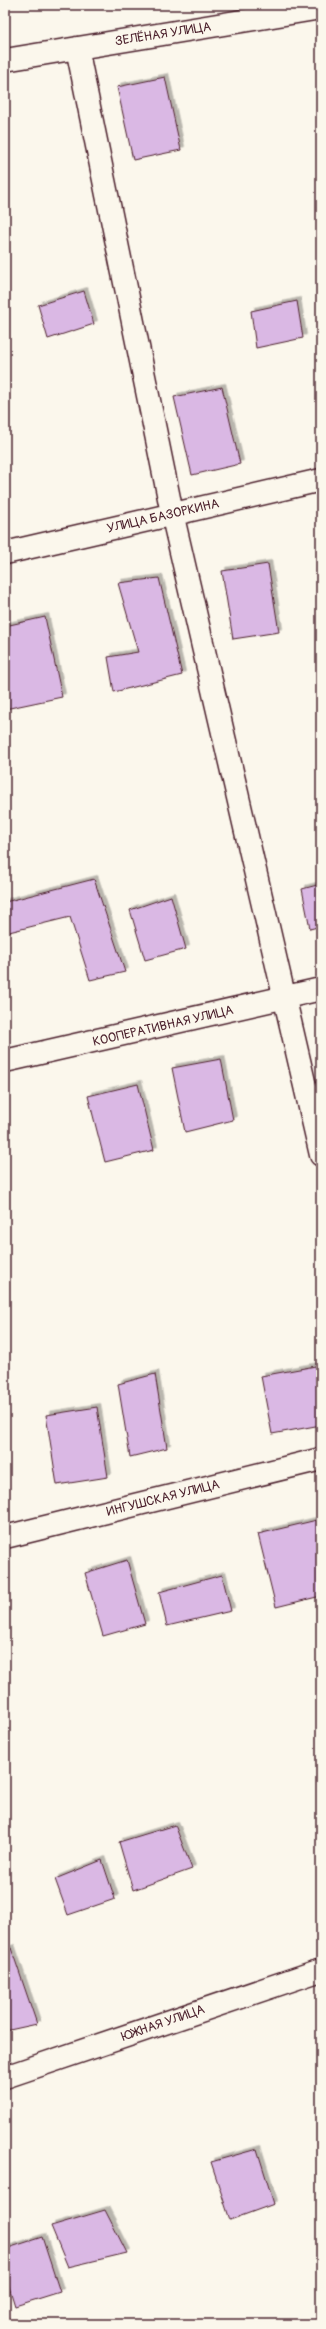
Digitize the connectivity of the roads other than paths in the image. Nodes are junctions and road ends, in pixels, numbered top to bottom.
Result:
1 (321, 8) edge
2 (282, 9) edge
3 (77, 48) junction
4 (5, 60) edge
5 (321, 480) edge
6 (172, 513) junction
7 (5, 553) edge
8 (321, 989) edge
9 (283, 999) junction
10 (5, 1061) edge
11 (321, 1155) edge
12 (321, 1459) edge
13 (5, 1537) edge
14 (321, 1970) edge
15 (5, 2077) edge

1 - 2 street, ЗЕЛЁНАЯ УЛИЦА
2 - 3 street, ЗЕЛЁНАЯ УЛИЦА
3 - 4 street, ЗЕЛЁНАЯ УЛИЦА
3 - 6 street
5 - 6 street, УЛИЦА БАЗОРКИНА
6 - 7 street, УЛИЦА БАЗОРКИНА
6 - 9 street
8 - 9 street, КООПЕРАТИВНАЯ УЛИЦА
9 - 10 street, КООПЕРАТИВНАЯ УЛИЦА
9 - 11 street
12 - 13 street, ИНГУШСКАЯ УЛИЦА
14 - 15 street, ЮЖНАЯ УЛИЦА

